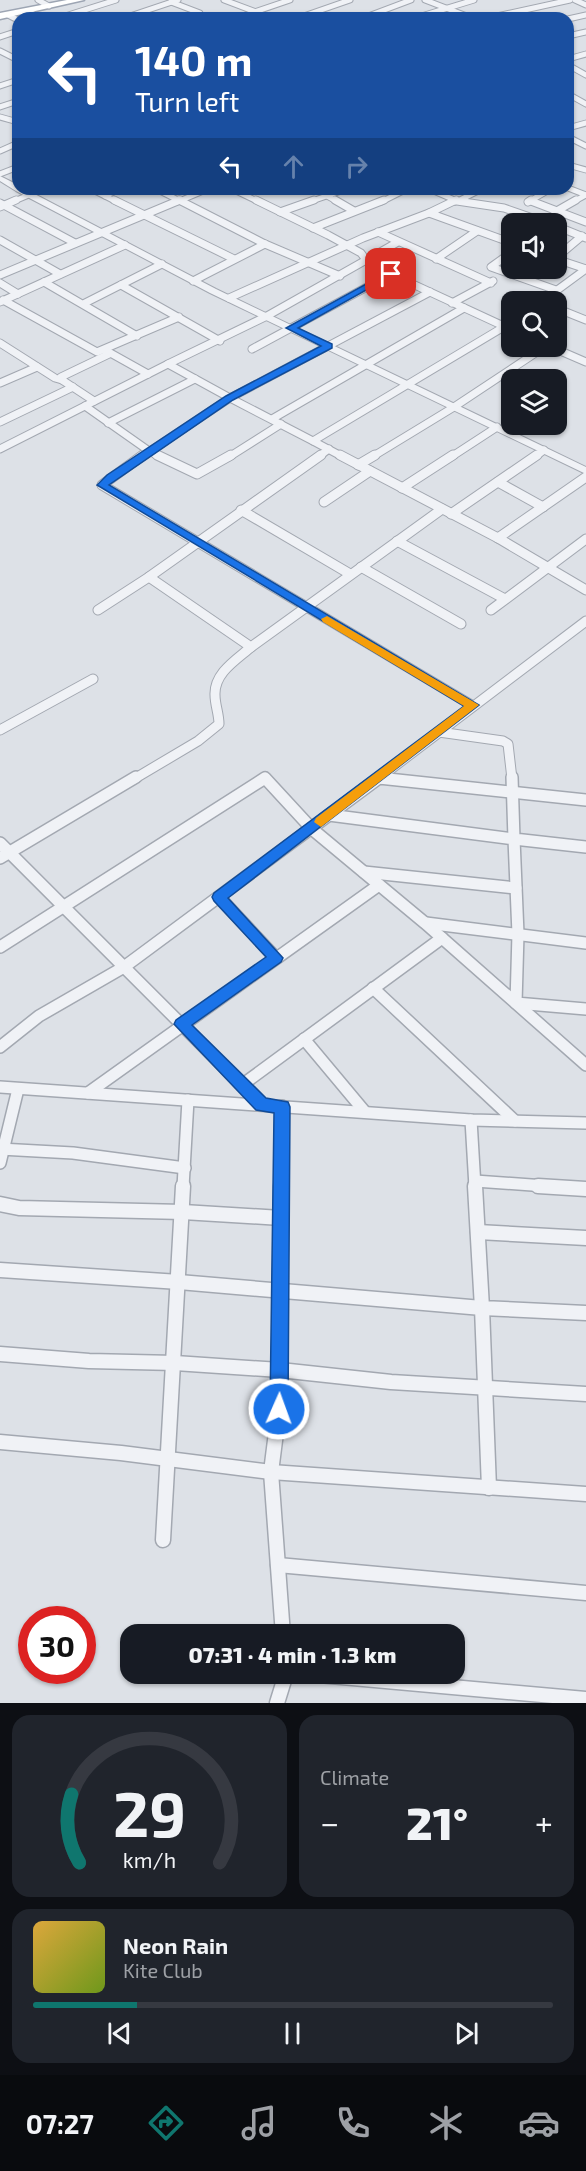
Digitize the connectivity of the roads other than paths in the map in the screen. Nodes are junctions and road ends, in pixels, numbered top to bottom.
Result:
1 (38, 0) edge
2 (80, 0) edge
3 (116, 0) edge
4 (224, 0) edge
5 (290, 0) edge
6 (350, 0) edge
7 (388, 0) edge
8 (411, 0) edge
9 (425, 0) edge
10 (474, 0) edge
11 (570, 0) edge
12 (575, 0) edge
13 (173, 1) edge
14 (400, 4) junction
15 (586, 5) edge
16 (49, 6) junction
17 (446, 7) junction
18 (27, 11) joint
19 (21, 12) edge
20 (78, 12) edge
21 (141, 12) edge
22 (193, 12) edge
23 (255, 12) joint
24 (315, 12) edge
25 (379, 12) edge
26 (432, 12) edge
27 (458, 12) edge
28 (515, 12) edge
29 (0, 51) edge
30 (574, 54) edge
31 (586, 54) edge
32 (12, 55) edge
33 (9, 56) junction
34 (579, 56) junction
35 (12, 57) edge
36 (574, 57) edge
37 (0, 59) edge
38 (0, 108) edge
39 (2, 117) edge
40 (30, 195) joint
41 (169, 195) edge
42 (193, 195) edge
43 (244, 195) edge
44 (330, 195) edge
45 (395, 195) edge
46 (443, 195) edge
47 (470, 195) edge
48 (541, 195) edge
49 (586, 195) edge
50 (105, 196) edge
51 (327, 196) junction
52 (180, 200) junction
53 (457, 201) junction
54 (531, 201) junction
55 (1, 205) edge
56 (515, 210) junction
57 (354, 211) junction
58 (556, 211) junction
59 (280, 212) junction
60 (429, 213) junction
61 (523, 213) edge
62 (553, 213) edge
63 (145, 215) junction
64 (586, 222) edge
65 (313, 228) junction
66 (567, 230) edge
67 (477, 231) junction
68 (102, 232) junction
69 (378, 232) junction
70 (584, 237) edge
71 (501, 239) edge
72 (0, 240) edge
73 (398, 242) junction
74 (75, 243) junction
75 (265, 244) junction
76 (125, 245) junction
77 (346, 245) junction
78 (567, 250) edge
79 (35, 259) junction
80 (234, 259) junction
81 (436, 259) junction
82 (501, 259) edge
83 (366, 260) junction
84 (309, 262) junction
85 (567, 262) edge
86 (162, 264) junction
87 (586, 269) edge
88 (501, 270) edge
89 (0, 274) edge
90 (60, 274) junction
91 (391, 274) junction
92 (501, 275) edge
93 (340, 276) junction
94 (525, 279) edge
95 (193, 281) junction
96 (44, 282) junction
97 (0, 283) edge
98 (491, 283) junction
99 (121, 285) junction
100 (556, 290) joint
101 (430, 292) junction
102 (18, 294) junction
103 (229, 298) junction
104 (2, 301) edge
105 (85, 303) junction
106 (452, 303) junction
107 (464, 308) junction
108 (567, 312) edge
109 (267, 316) junction
110 (179, 317) junction
111 (586, 320) edge
112 (501, 324) edge
113 (291, 328) junction
114 (501, 332) edge
115 (137, 336) junction
116 (220, 341) junction
117 (0, 343) edge
118 (328, 346) junction
119 (252, 348) dead end
120 (107, 352) junction
121 (567, 354) edge
122 (531, 357) edge
123 (586, 362) edge
124 (168, 364) junction
125 (368, 364) junction
126 (37, 367) junction
127 (148, 374) junction
128 (195, 379) junction
129 (62, 380) junction
130 (0, 383) edge
131 (409, 384) junction
132 (74, 387) junction
133 (230, 398) junction
134 (94, 401) junction
135 (85, 406) junction
136 (454, 406) junction
137 (272, 419) junction
138 (0, 422) edge
139 (108, 423) junction
140 (280, 424) junction
141 (497, 427) junction
142 (313, 441) junction
143 (0, 449) edge
144 (328, 449) junction
145 (544, 450) junction
146 (149, 451) junction
147 (358, 465) junction
148 (370, 471) junction
149 (586, 471) edge
150 (586, 477) edge
151 (498, 482) junction
152 (402, 488) junction
153 (324, 502) dead end
154 (543, 507) junction
155 (241, 510) junction
156 (446, 511) junction
157 (498, 538) junction
158 (586, 539) edge
159 (198, 541) junction
160 (397, 541) junction
161 (361, 567) junction
162 (550, 568) junction
163 (350, 574) junction
164 (149, 577) junction
165 (586, 590) edge
166 (505, 599) junction
167 (306, 607) junction
168 (98, 610) dead end
169 (491, 610) dead end
170 (586, 621) edge
171 (460, 624) dead end
172 (251, 647) junction
173 (93, 679) dead end
174 (473, 705) junction
175 (0, 730) edge
176 (439, 732) junction
177 (379, 778) junction
178 (514, 792) junction
179 (586, 800) edge
180 (329, 815) junction
181 (312, 829) junction
182 (514, 839) junction
183 (0, 843) edge
184 (586, 847) edge
185 (5, 855) edge
186 (364, 872) junction
187 (379, 885) junction
188 (516, 888) junction
189 (219, 897) junction
190 (64, 907) junction
191 (425, 923) junction
192 (518, 934) junction
193 (442, 938) junction
194 (586, 943) edge
195 (0, 947) edge
196 (276, 958) junction
197 (124, 967) junction
198 (373, 988) junction
199 (516, 1003) junction
200 (586, 1009) edge
201 (182, 1024) junction
202 (304, 1039) junction
203 (0, 1047) edge
204 (586, 1065) edge
205 (242, 1085) junction
206 (0, 1087) edge
207 (18, 1089) junction
208 (88, 1093) junction
209 (188, 1100) junction
210 (262, 1105) junction
211 (282, 1107) junction
212 (365, 1112) junction
213 (471, 1120) junction
214 (515, 1121) junction
215 (586, 1123) edge
216 (2, 1149) edge
217 (0, 1163) edge
218 (185, 1168) junction
219 (475, 1181) junction
220 (586, 1189) edge
221 (0, 1204) edge
222 (183, 1212) junction
223 (281, 1218) junction
224 (478, 1232) junction
225 (586, 1238) edge
226 (0, 1270) edge
227 (179, 1282) junction
228 (280, 1292) junction
229 (482, 1308) junction
230 (586, 1313) edge
231 (0, 1354) edge
232 (175, 1363) junction
233 (280, 1370) junction
234 (485, 1387) junction
235 (586, 1394) edge
236 (0, 1442) edge
237 (170, 1459) junction
238 (271, 1472) junction
239 (489, 1488) junction
240 (586, 1494) edge
241 (163, 1540) dead end
242 (278, 1565) junction
243 (586, 1593) edge
244 (282, 1624) edge
245 (282, 1684) edge
246 (419, 1684) edge
247 (586, 1699) edge
248 (277, 1703) edge

1 - 16 street
2 - 16 main road
3 - 20 street
4 - 23 street
5 - 23 street
6 - 24 street
7 - 14 street
8 - 14 street
9 - 17 street
10 - 17 street
11 - 28 street
12 - 15 street
13 - 21 street
13 - 22 street
14 - 25 street
16 - 18 main road
17 - 26 street
17 - 27 street
18 - 19 main road
29 - 33 street
30 - 34 street
31 - 34 street
32 - 33 street
33 - 35 street
33 - 37 street
34 - 36 street
38 - 39 street
40 - 55 street
40 - 68 street
41 - 52 street
42 - 52 street
43 - 59 street
44 - 51 street
45 - 57 street
46 - 53 street
47 - 53 street
48 - 54 street
49 - 58 street
50 - 63 street
51 - 57 street
51 - 59 street
52 - 63 street
52 - 75 street
53 - 56 street
53 - 60 street
54 - 56 street
54 - 58 street
55 - 74 street
56 - 61 street
57 - 65 street
58 - 62 street
58 - 64 street
59 - 65 street
60 - 67 street
60 - 69 street
63 - 68 street
63 - 80 street
65 - 77 street
66 - 70 street
67 - 71 street
67 - 81 street
68 - 74 street
68 - 76 street
69 - 73 street
69 - 77 street
70 - 78 street
72 - 79 street
73 - 81 street
73 - 83 street
74 - 79 street
75 - 80 street
75 - 84 street
76 - 86 street
76 - 90 street
77 - 83 street
77 - 84 street
79 - 89 street
79 - 90 street
80 - 95 street
81 - 98 street
82 - 88 street
83 - 91 street
83 - 93 street
84 - 93 street
84 - 103 street
85 - 87 street
86 - 95 street
86 - 99 street
87 - 100 street
90 - 96 street
91 - 101 street
91 - 113 street
92 - 98 street
93 - 109 street
94 - 100 street
95 - 103 street
96 - 102 street
96 - 105 street
97 - 102 street
98 - 106 street
99 - 105 street
99 - 110 street
101 - 106 street
101 - 118 street
102 - 104 street
103 - 109 street
104 - 120 street
105 - 115 street
106 - 107 street
107 - 112 street
107 - 125 street
108 - 111 street
109 - 113 street
109 - 116 street
110 - 115 street
110 - 116 street
113 - 118 street
113 - 119 street
114 - 131 street
115 - 120 street
116 - 124 street
117 - 126 street
118 - 125 street
118 - 133 street
120 - 127 street
120 - 129 street
121 - 123 street
122 - 136 street
124 - 127 street
124 - 128 street
125 - 131 street
125 - 137 street
126 - 129 street
126 - 130 street
127 - 134 street
128 - 133 street
128 - 139 street
129 - 132 street
131 - 136 street
131 - 142 street
132 - 134 street
132 - 138 street
133 - 137 street
133 - 146 street
134 - 135 street
135 - 139 street
135 - 143 street
136 - 141 street
136 - 147 street
137 - 140 street
139 - 146 street
140 - 142 street
140 - 146 street
141 - 145 street
141 - 152 street
142 - 144 street
144 - 147 street
144 - 155 street
145 - 149 street
145 - 151 street
146 - 159 street
147 - 148 street
148 - 152 street
148 - 153 street
150 - 154 street
151 - 154 street
151 - 156 street
152 - 156 street
154 - 157 street
155 - 159 street
155 - 163 street
156 - 157 street
156 - 160 street
157 - 162 street
158 - 162 street
159 - 164 street
159 - 167 street
160 - 161 street
160 - 166 street
161 - 163 street
161 - 171 street
162 - 165 street
162 - 166 street
163 - 167 street
164 - 168 street
164 - 172 street
166 - 169 street
167 - 172 street
167 - 174 street
170 - 174 street
172 - 185 street
173 - 175 street
174 - 176 street
176 - 177 street
176 - 178 street
177 - 178 street
177 - 180 street
178 - 179 street
178 - 182 street
180 - 181 street
180 - 182 street
181 - 186 street
181 - 189 street
181 - 190 street
182 - 184 street
182 - 188 street
183 - 185 street
185 - 190 street
186 - 187 street
186 - 188 street
187 - 191 street
187 - 196 street
188 - 192 street
189 - 196 street
189 - 197 street
190 - 195 street
190 - 197 street
191 - 192 street
191 - 193 street
192 - 194 street
192 - 199 street
193 - 198 street
193 - 199 street
196 - 201 street
197 - 201 street
197 - 203 street
198 - 202 street
198 - 214 street
199 - 200 street
199 - 204 street
201 - 205 street
201 - 208 street
202 - 205 street
202 - 212 street
205 - 210 street
206 - 207 street
207 - 208 street
207 - 216 street
208 - 209 street
209 - 210 street
209 - 218 street
210 - 211 street
211 - 212 street
211 - 223 street
212 - 213 street
213 - 214 street
213 - 219 street
214 - 215 street
216 - 217 street
216 - 218 street
218 - 222 street
219 - 220 street
219 - 224 street
221 - 222 street
222 - 223 street
222 - 227 street
223 - 228 street
224 - 225 street
224 - 229 street
226 - 227 street
227 - 228 street
227 - 232 street
228 - 229 street
228 - 233 street
229 - 230 street
229 - 234 street
231 - 232 street
232 - 233 street
232 - 237 street
233 - 234 street
233 - 238 street
234 - 235 street
234 - 239 street
236 - 237 street
237 - 238 street
237 - 241 street
238 - 239 street
238 - 242 street
239 - 240 street
242 - 243 street
242 - 244 street
245 - 248 street
246 - 247 street

